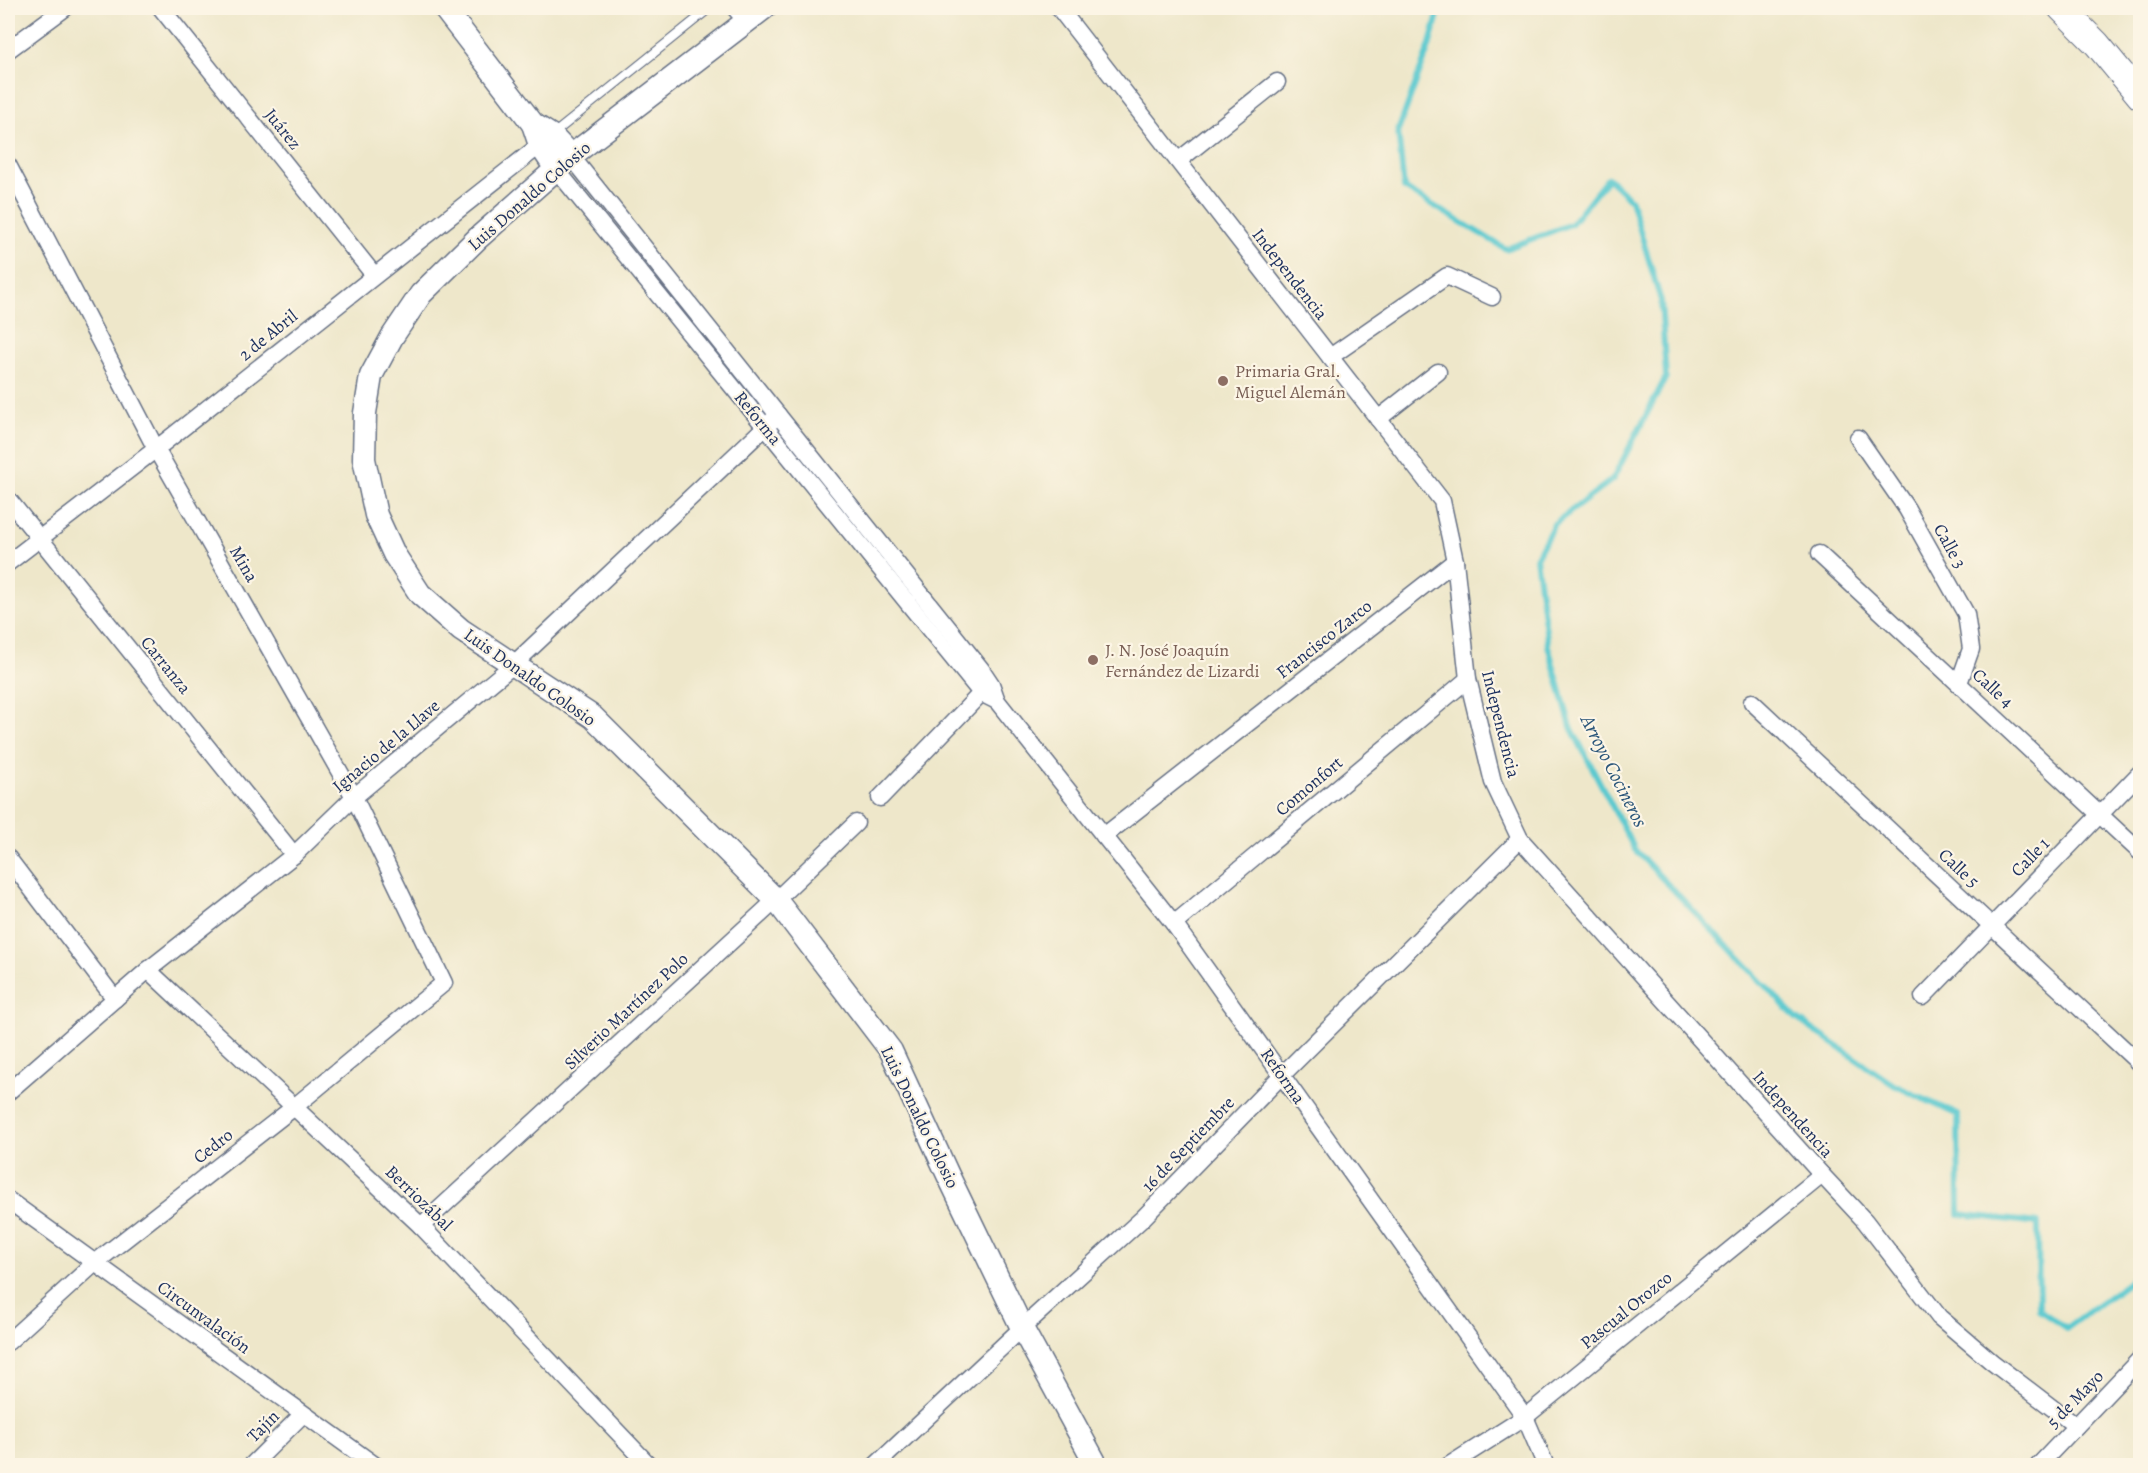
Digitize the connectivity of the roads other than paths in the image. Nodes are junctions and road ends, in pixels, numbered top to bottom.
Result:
1 (65, 8) edge
2 (161, 8) edge
3 (444, 8) edge
4 (710, 8) edge
5 (764, 8) edge
6 (1059, 8) edge
7 (2061, 8) edge
8 (741, 14) edge
9 (8, 50) edge
10 (1277, 82) dead end
11 (2140, 96) edge
12 (541, 135) junction
13 (1178, 161) junction
14 (563, 162) junction
15 (8, 165) edge
16 (655, 262) junction
17 (640, 273) junction
18 (374, 275) junction
19 (1492, 297) dead end
20 (1329, 357) junction
21 (1438, 372) dead end
22 (1378, 419) junction
23 (772, 421) junction
24 (1858, 438) dead end
25 (156, 449) junction
26 (8, 499) edge
27 (39, 539) junction
28 (1819, 554) dead end
29 (1455, 561) junction
30 (8, 563) edge
31 (513, 665) junction
32 (1468, 679) junction
33 (1959, 683) junction
34 (986, 688) junction
35 (1752, 702) dead end
36 (2140, 773) edge
37 (354, 797) junction
38 (880, 798) dead end
39 (2099, 814) junction
40 (856, 823) dead end
41 (1104, 836) junction
42 (1520, 839) junction
43 (2140, 852) edge
44 (294, 855) junction
45 (8, 858) edge
46 (776, 900) junction
47 (1174, 924) junction
48 (1991, 925) junction
49 (148, 970) junction
50 (444, 983) joint
51 (1923, 996) dead end
52 (115, 999) junction
53 (2140, 1064) edge
54 (1282, 1075) junction
55 (8, 1092) edge
56 (293, 1108) junction
57 (1822, 1175) junction
58 (8, 1200) edge
59 (421, 1226) junction
60 (96, 1262) junction
61 (1022, 1328) junction
62 (8, 1342) edge
63 (2140, 1359) edge
64 (303, 1414) junction
65 (1525, 1417) junction
66 (2076, 1426) junction
67 (251, 1466) edge
68 (376, 1466) edge
69 (650, 1466) edge
70 (875, 1466) edge
71 (1097, 1466) edge
72 (1448, 1466) edge
73 (1546, 1466) edge
74 (2038, 1466) edge

1 - 9 street
2 - 18 street, Juárez
3 - 12 main road, Reforma
4 - 12 lane, Luis Donaldo Colosio
5 - 8 main road, Luis Donaldo Colosio
6 - 13 street, Independencia
7 - 11 main road
8 - 14 main road, Luis Donaldo Colosio
10 - 13 street
12 - 14 main road, Reforma
12 - 18 street, 2 de Abril
13 - 20 street, Independencia
14 - 16 street, Reforma
14 - 17 street, Reforma
14 - 31 main road, Luis Donaldo Colosio
15 - 25 street, Mina
16 - 17 street
16 - 23 street, Reforma
17 - 23 street, Reforma
18 - 25 street, 2 de Abril
19 - 20 street
20 - 22 street, Independencia
21 - 22 street
22 - 29 street, Independencia
23 - 31 street, Ignacio de la Llave
23 - 34 street, Reforma
24 - 33 street, Calle 3
25 - 27 street, 2 de Abril
25 - 37 street, Mina
26 - 27 street, Carranza
27 - 30 street, 2 de Abril
27 - 44 street, Carranza
28 - 33 street, Calle 4
29 - 32 street, Independencia
29 - 41 street, Francisco Zarco
31 - 37 street, Ignacio de la Llave
31 - 46 main road, Luis Donaldo Colosio
32 - 42 street, Independencia
32 - 47 street, Comonfort
33 - 39 street, Calle 4
34 - 38 street
34 - 41 street, Reforma
35 - 48 street, Calle 5
36 - 39 street, Calle 1
37 - 44 street, Ignacio de la Llave
37 - 50 street, Mina
39 - 43 street, Calle 4
39 - 48 street, Calle 1
40 - 46 street, Silverio Martínez Polo
41 - 47 street, Reforma
42 - 54 street, 16 de Septiembre
42 - 57 street, Independencia
44 - 49 street, Ignacio de la Llave
45 - 52 street
46 - 59 street, Silverio Martínez Polo
46 - 61 main road, Luis Donaldo Colosio
47 - 54 street, Reforma
48 - 51 street, Calle 1
48 - 53 street, Calle 5
49 - 52 street, Ignacio de la Llave
49 - 56 street, Berriozábal
50 - 56 street, Cedro
52 - 55 street, Ignacio de la Llave
54 - 61 street, 16 de Septiembre
54 - 65 street, Reforma
56 - 59 street, Berriozábal
56 - 60 street, Cedro
57 - 65 street, Pascual Orozco
57 - 66 street, Independencia
58 - 60 street, Circunvalación
59 - 69 street, Berriozábal
60 - 62 street, Cedro
60 - 64 street, Circunvalación
61 - 70 street, 16 de Septiembre
61 - 71 main road, Luis Donaldo Colosio
63 - 66 street, 5 de Mayo
64 - 67 street, Tajín
64 - 68 street, Circunvalación
65 - 72 street, Pascual Orozco
65 - 73 street, Reforma
66 - 74 street, 5 de Mayo

